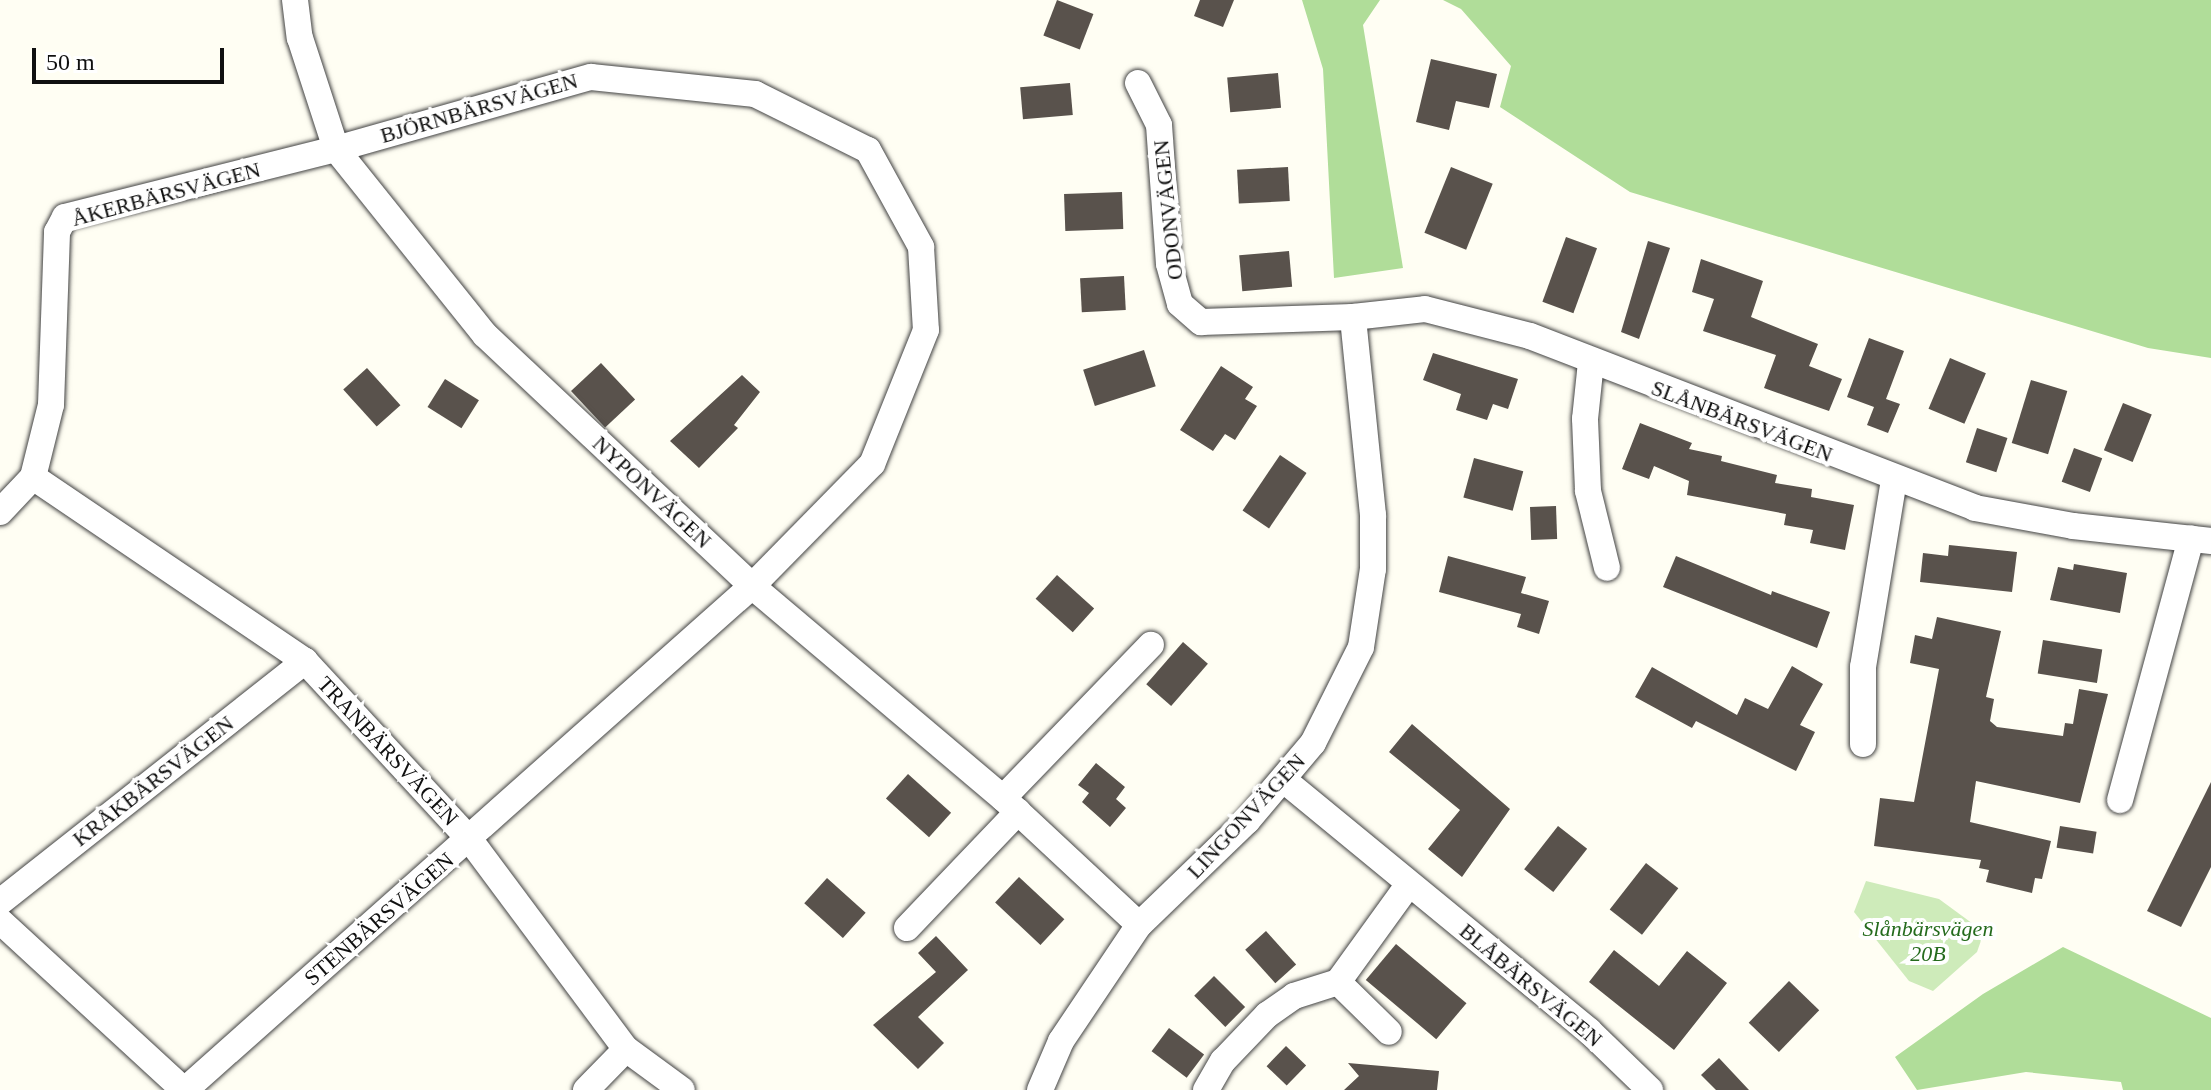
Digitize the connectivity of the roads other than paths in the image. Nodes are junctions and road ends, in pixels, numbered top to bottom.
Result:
1 (295, 0) edge
2 (1138, 83) dead end
3 (336, 149) junction
4 (1353, 317) junction
5 (1591, 362) junction
6 (33, 477) junction
7 (1894, 480) junction
8 (0, 512) edge
9 (2201, 540) edge
10 (1607, 568) dead end
11 (752, 586) junction
12 (1151, 645) dead end
13 (305, 661) junction
14 (1863, 744) dead end
15 (1285, 781) junction
16 (2120, 800) dead end
17 (1011, 805) junction
18 (470, 840) junction
19 (1409, 884) junction
20 (0, 902) edge
21 (0, 921) edge
22 (1139, 925) junction
23 (907, 928) dead end
24 (1338, 982) junction
25 (1389, 1032) dead end
26 (626, 1049) junction
27 (184, 1090) edge
28 (586, 1090) edge
29 (682, 1090) edge
30 (1040, 1090) edge
31 (1206, 1090) edge
32 (1650, 1090) edge

1 - 3 street
2 - 4 street, ODONVÄGEN
3 - 6 street, ÅKERBÄRSVÄGEN
3 - 11 street, NYPONVÄGEN
3 - 11 street, BJÖRNBÄRSVÄGEN
4 - 5 street, SLÅNBÄRSVÄGEN
4 - 15 street, LINGONVÄGEN
5 - 7 street, SLÅNBÄRSVÄGEN
5 - 10 street
6 - 8 street, ÅKERBÄRSVÄGEN
6 - 13 street, TRANBÄRSVÄGEN
7 - 9 street, SLÅNBÄRSVÄGEN
7 - 14 street
9 - 16 street, SLÅNBÄRSVÄGEN
11 - 17 street, NYPONVÄGEN
11 - 18 street, STENBÄRSVÄGEN
12 - 17 street
13 - 18 street, TRANBÄRSVÄGEN
13 - 20 street, KRÅKBÄRSVÄGEN
15 - 19 street, BLÅBÄRSVÄGEN
15 - 22 street, LINGONVÄGEN
17 - 22 street, NYPONVÄGEN
17 - 23 street
18 - 26 street, TRANBÄRSVÄGEN
18 - 27 street, STENBÄRSVÄGEN
19 - 24 street
19 - 32 street, BLÅBÄRSVÄGEN
21 - 27 street
22 - 30 street, LINGONVÄGEN
24 - 25 street
24 - 31 street
26 - 28 street
26 - 29 street, TRANBÄRSVÄGEN

